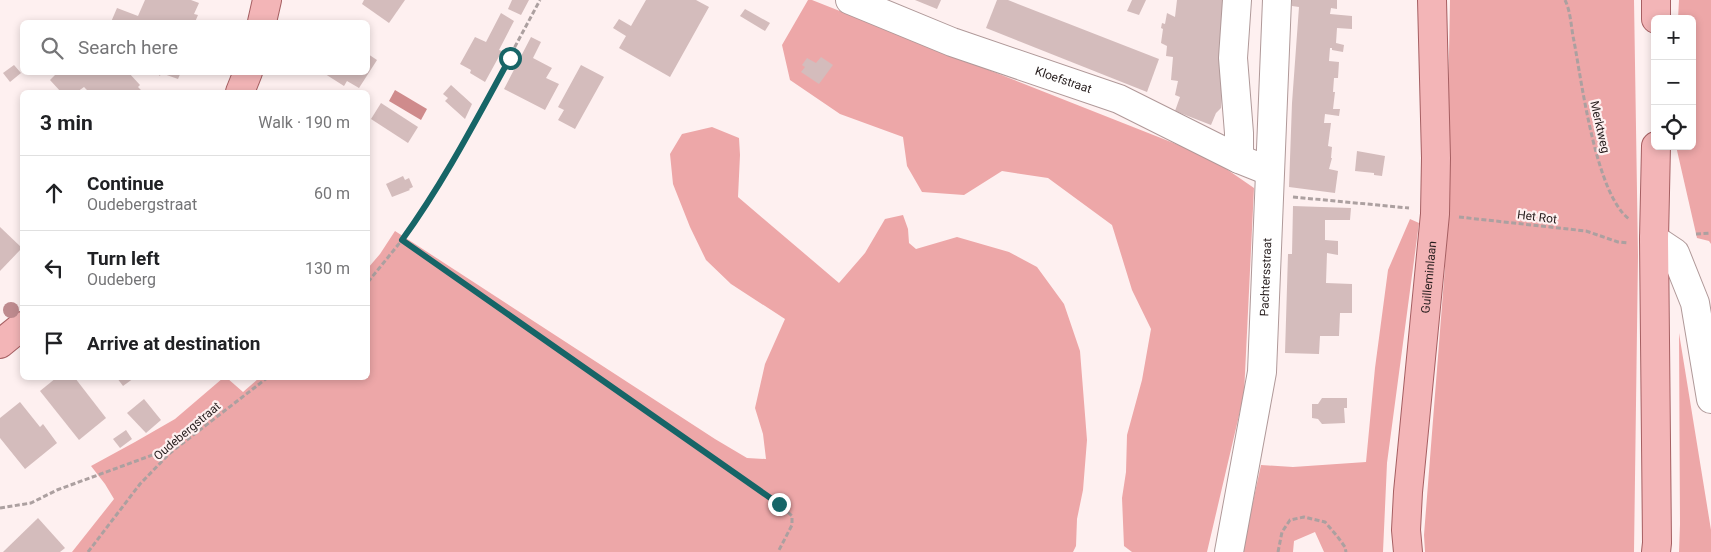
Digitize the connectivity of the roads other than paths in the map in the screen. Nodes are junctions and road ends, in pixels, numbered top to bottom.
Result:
1 (267, 0) edge
2 (850, 0) edge
3 (1237, 0) edge
4 (1277, 0) edge
5 (1432, 0) edge
6 (1656, 0) edge
7 (1656, 15) edge
8 (262, 20) edge
9 (247, 75) edge
10 (241, 90) edge
11 (1656, 150) edge
12 (1239, 159) junction
13 (1270, 171) junction
14 (1654, 239) junction
15 (20, 328) edge
16 (0, 344) edge
17 (1711, 399) edge
18 (1229, 552) edge
19 (1408, 552) edge
20 (1656, 552) edge

1 - 8 main road
2 - 12 street, Kloefstraat
3 - 12 street
4 - 13 street, Pachtersstraat
5 - 19 main road, Guilleminlaan
6 - 7 main road
9 - 10 main road
11 - 14 main road
12 - 13 street, Kloefstraat
13 - 18 street, Pachtersstraat
14 - 17 street
14 - 20 main road
15 - 16 main road

